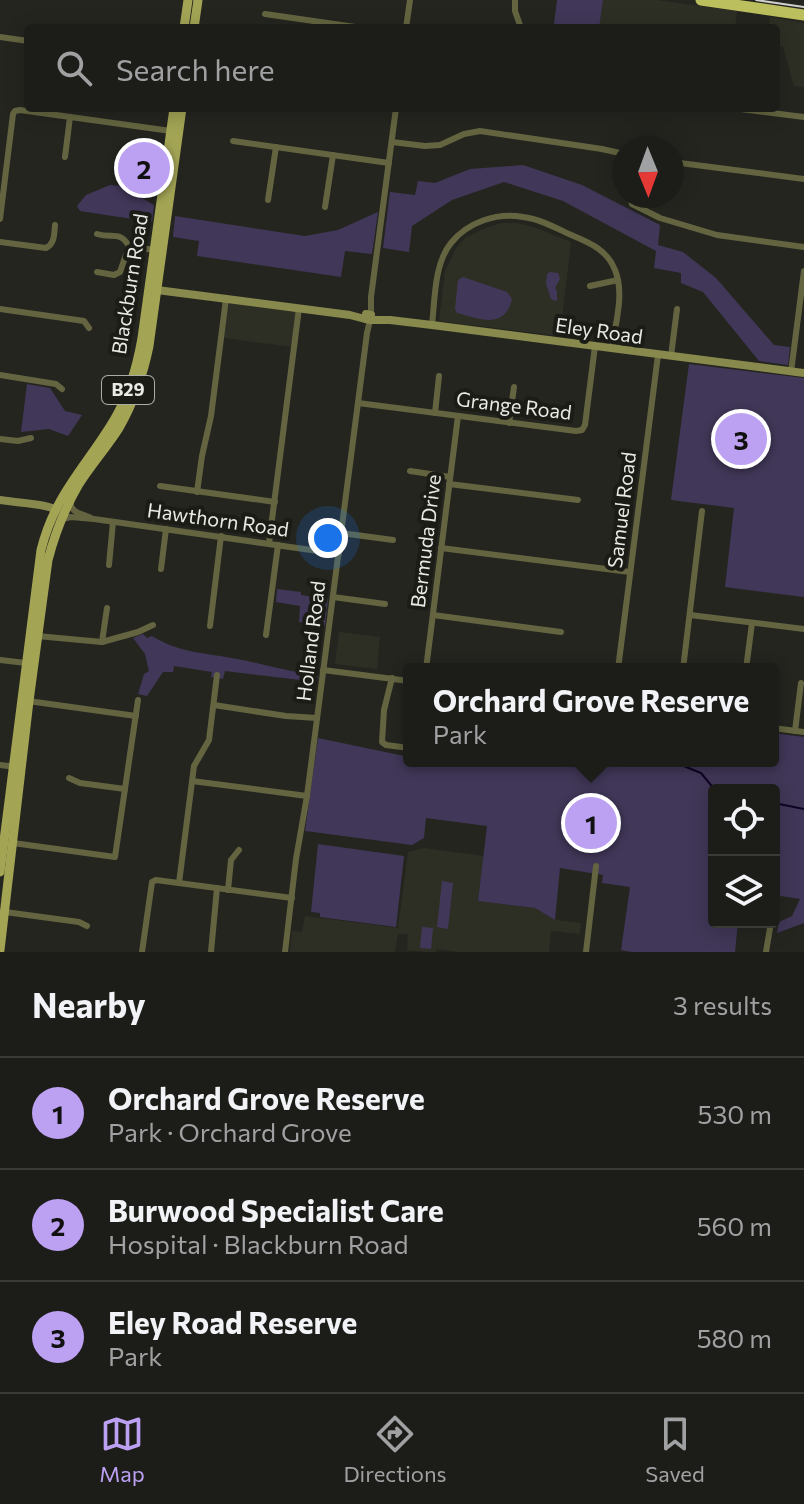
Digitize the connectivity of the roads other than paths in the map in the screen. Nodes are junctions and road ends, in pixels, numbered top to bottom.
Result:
1 (188, 0) edge
2 (198, 0) edge
3 (410, 0) edge
4 (515, 0) edge
5 (705, 0) edge
6 (265, 14) dead end
7 (804, 15) edge
8 (185, 24) edge
9 (195, 24) edge
10 (334, 24) edge
11 (407, 24) edge
12 (520, 24) edge
13 (0, 37) edge
14 (24, 40) edge
15 (24, 111) edge
16 (34, 112) edge
17 (174, 112) edge
18 (181, 112) edge
19 (396, 112) edge
20 (770, 112) edge
21 (70, 117) junction
22 (804, 117) edge
23 (175, 131) junction
24 (233, 141) dead end
25 (392, 142) junction
26 (0, 143) edge
27 (10, 144) junction
28 (276, 147) junction
29 (612, 151) edge
30 (333, 155) junction
31 (65, 157) dead end
32 (389, 163) junction
33 (684, 164) edge
34 (804, 179) edge
35 (268, 200) dead end
36 (325, 207) dead end
37 (640, 208) edge
38 (0, 219) edge
39 (55, 225) dead end
40 (97, 234) dead end
41 (0, 242) edge
42 (129, 246) junction
43 (804, 247) edge
44 (154, 250) junction
45 (804, 271) edge
46 (97, 272) dead end
47 (618, 280) junction
48 (590, 286) dead end
49 (153, 290) junction
50 (226, 299) junction
51 (299, 308) junction
52 (0, 309) edge
53 (677, 309) dead end
54 (368, 317) junction
55 (432, 325) junction
56 (89, 328) dead end
57 (595, 346) junction
58 (612, 349) junction
59 (658, 355) junction
60 (671, 356) junction
61 (791, 372) junction
62 (804, 373) edge
63 (0, 375) edge
64 (439, 376) dead end
65 (514, 387) dead end
66 (62, 389) dead end
67 (358, 403) junction
68 (435, 413) junction
69 (458, 416) junction
70 (509, 423) junction
71 (31, 438) dead end
72 (0, 439) edge
73 (94, 463) junction
74 (410, 471) dead end
75 (449, 480) junction
76 (160, 486) dead end
77 (197, 492) junction
78 (0, 500) edge
79 (70, 500) junction
80 (578, 500) dead end
81 (275, 502) junction
82 (702, 511) dead end
83 (58, 515) junction
84 (94, 519) junction
85 (113, 522) junction
86 (166, 529) junction
87 (341, 533) junction
88 (221, 536) junction
89 (393, 540) dead end
90 (269, 543) junction
91 (278, 545) junction
92 (441, 548) junction
93 (339, 554) junction
94 (109, 565) dead end
95 (161, 569) dead end
96 (630, 572) junction
97 (333, 597) junction
98 (385, 604) dead end
99 (107, 608) dead end
100 (433, 615) junction
101 (690, 615) junction
102 (752, 623) junction
103 (153, 625) dead end
104 (210, 626) dead end
105 (145, 629) junction
106 (804, 629) edge
107 (561, 632) dead end
108 (266, 635) dead end
109 (37, 636) junction
110 (149, 638) dead end
111 (102, 642) junction
112 (0, 660) edge
113 (26, 663) junction
114 (427, 663) edge
115 (619, 663) edge
116 (684, 663) edge
117 (747, 663) edge
118 (323, 670) junction
119 (217, 675) dead end
120 (392, 678) junction
121 (403, 680) edge
122 (801, 683) dead end
123 (138, 700) dead end
124 (25, 701) junction
125 (214, 705) junction
126 (136, 716) junction
127 (317, 718) junction
128 (779, 729) edge
129 (795, 731) junction
130 (804, 732) edge
131 (403, 747) edge
132 (0, 765) edge
133 (13, 765) junction
134 (69, 778) dead end
135 (192, 781) junction
136 (125, 789) junction
137 (307, 796) junction
138 (13, 843) junction
139 (239, 850) dead end
140 (596, 866) dead end
141 (0, 872) edge
142 (179, 883) junction
143 (217, 888) junction
144 (228, 890) junction
145 (2, 893) edge
146 (292, 898) junction
147 (5, 912) junction
148 (87, 926) dead end
149 (770, 928) edge
150 (0, 950) edge
151 (142, 952) edge
152 (211, 952) edge
153 (285, 952) edge
154 (586, 952) edge
155 (766, 952) edge

1 - 8 main road
2 - 9 main road
3 - 11 street
4 - 12 street
5 - 7 highway
6 - 10 street
13 - 14 street
15 - 27 street
16 - 21 street
17 - 23 main road, Blackburn Road / B29
18 - 23 main road, Blackburn Road / B29
19 - 25 street, Holland Road
20 - 22 street
21 - 23 street
21 - 31 street
23 - 44 main road, Blackburn Road / B29
23 - 49 main road, Blackburn Road / B29
24 - 28 street
25 - 29 street
25 - 32 street, Holland Road
26 - 27 street
27 - 38 street
28 - 30 street
28 - 35 street
30 - 32 street
30 - 36 street
32 - 54 street, Holland Road
33 - 34 street
37 - 43 street
39 - 41 street
40 - 42 street
42 - 44 street
42 - 46 street
44 - 49 main road, Blackburn Road / B29
45 - 61 street
47 - 48 street
47 - 55 street
47 - 58 street
49 - 50 main road, Eley Road
49 - 73 main road, Blackburn Road / B29
49 - 83 main road, Blackburn Road / B29
50 - 51 main road, Eley Road
50 - 77 street
51 - 54 main road, Eley Road
51 - 81 street
52 - 56 street
53 - 60 street
54 - 55 main road, Eley Road
54 - 67 street, Holland Road
55 - 57 main road, Eley Road
57 - 58 main road, Eley Road
57 - 70 street, Grange Road
58 - 59 main road, Eley Road
59 - 60 main road, Eley Road
59 - 96 street, Samuel Road
60 - 61 main road, Eley Road
61 - 62 main road, Eley Road
63 - 66 street
64 - 68 street
65 - 70 street
67 - 68 street, Grange Road
67 - 87 street, Holland Road
68 - 69 street, Grange Road
69 - 70 street, Grange Road
69 - 75 street, Bermuda Drive
71 - 72 street
73 - 79 main road, Blackburn Road / B29
73 - 83 main road
74 - 75 street
75 - 80 street
75 - 92 street, Bermuda Drive
76 - 77 street
77 - 81 street
78 - 83 main road, Hawthorn Road
79 - 83 main road, Blackburn Road / B29
79 - 84 street, Hawthorn Road
81 - 90 street
82 - 101 street
83 - 84 street, Hawthorn Road
83 - 109 main road, Blackburn Road / B29
83 - 113 main road, Blackburn Road / B29
84 - 85 street, Hawthorn Road
85 - 86 street, Hawthorn Road
85 - 94 street
86 - 88 street, Hawthorn Road
86 - 95 street
87 - 89 street
87 - 93 street, Holland Road
88 - 90 street, Hawthorn Road
88 - 104 street
90 - 91 street, Hawthorn Road
91 - 93 street, Hawthorn Road
91 - 108 street
92 - 96 street
92 - 100 street, Bermuda Drive
93 - 97 street, Holland Road
96 - 115 street, Samuel Road
97 - 98 street
97 - 118 street, Holland Road
99 - 111 street
100 - 107 street
100 - 114 street, Bermuda Drive
101 - 102 street
101 - 116 street
102 - 106 street
102 - 117 street
103 - 105 street
105 - 110 street
105 - 111 street
109 - 111 street
109 - 124 main road, Blackburn Road / B29
112 - 113 street
113 - 124 main road, Blackburn Road / B29
118 - 120 street
118 - 127 street, Holland Road
119 - 125 street
120 - 121 street
120 - 131 street
122 - 129 street
123 - 126 street
124 - 126 street
124 - 133 main road, Blackburn Road / B29
124 - 138 main road, Blackburn Road / B29
125 - 127 street
125 - 135 street
126 - 136 street
127 - 137 street, Holland Road
128 - 129 street
129 - 130 street
132 - 133 street
133 - 141 main road, Blackburn Road / B29
134 - 136 street
135 - 137 street
135 - 142 street
136 - 138 street
137 - 146 street, Holland Road
138 - 145 main road, Blackburn Road / B29
139 - 144 street
140 - 154 street
142 - 143 street
142 - 151 street
143 - 144 street
143 - 152 street
144 - 146 street
145 - 147 main road, Blackburn Road / B29
146 - 153 street, Holland Road
147 - 148 street
147 - 150 main road, Blackburn Road / B29
149 - 155 street

